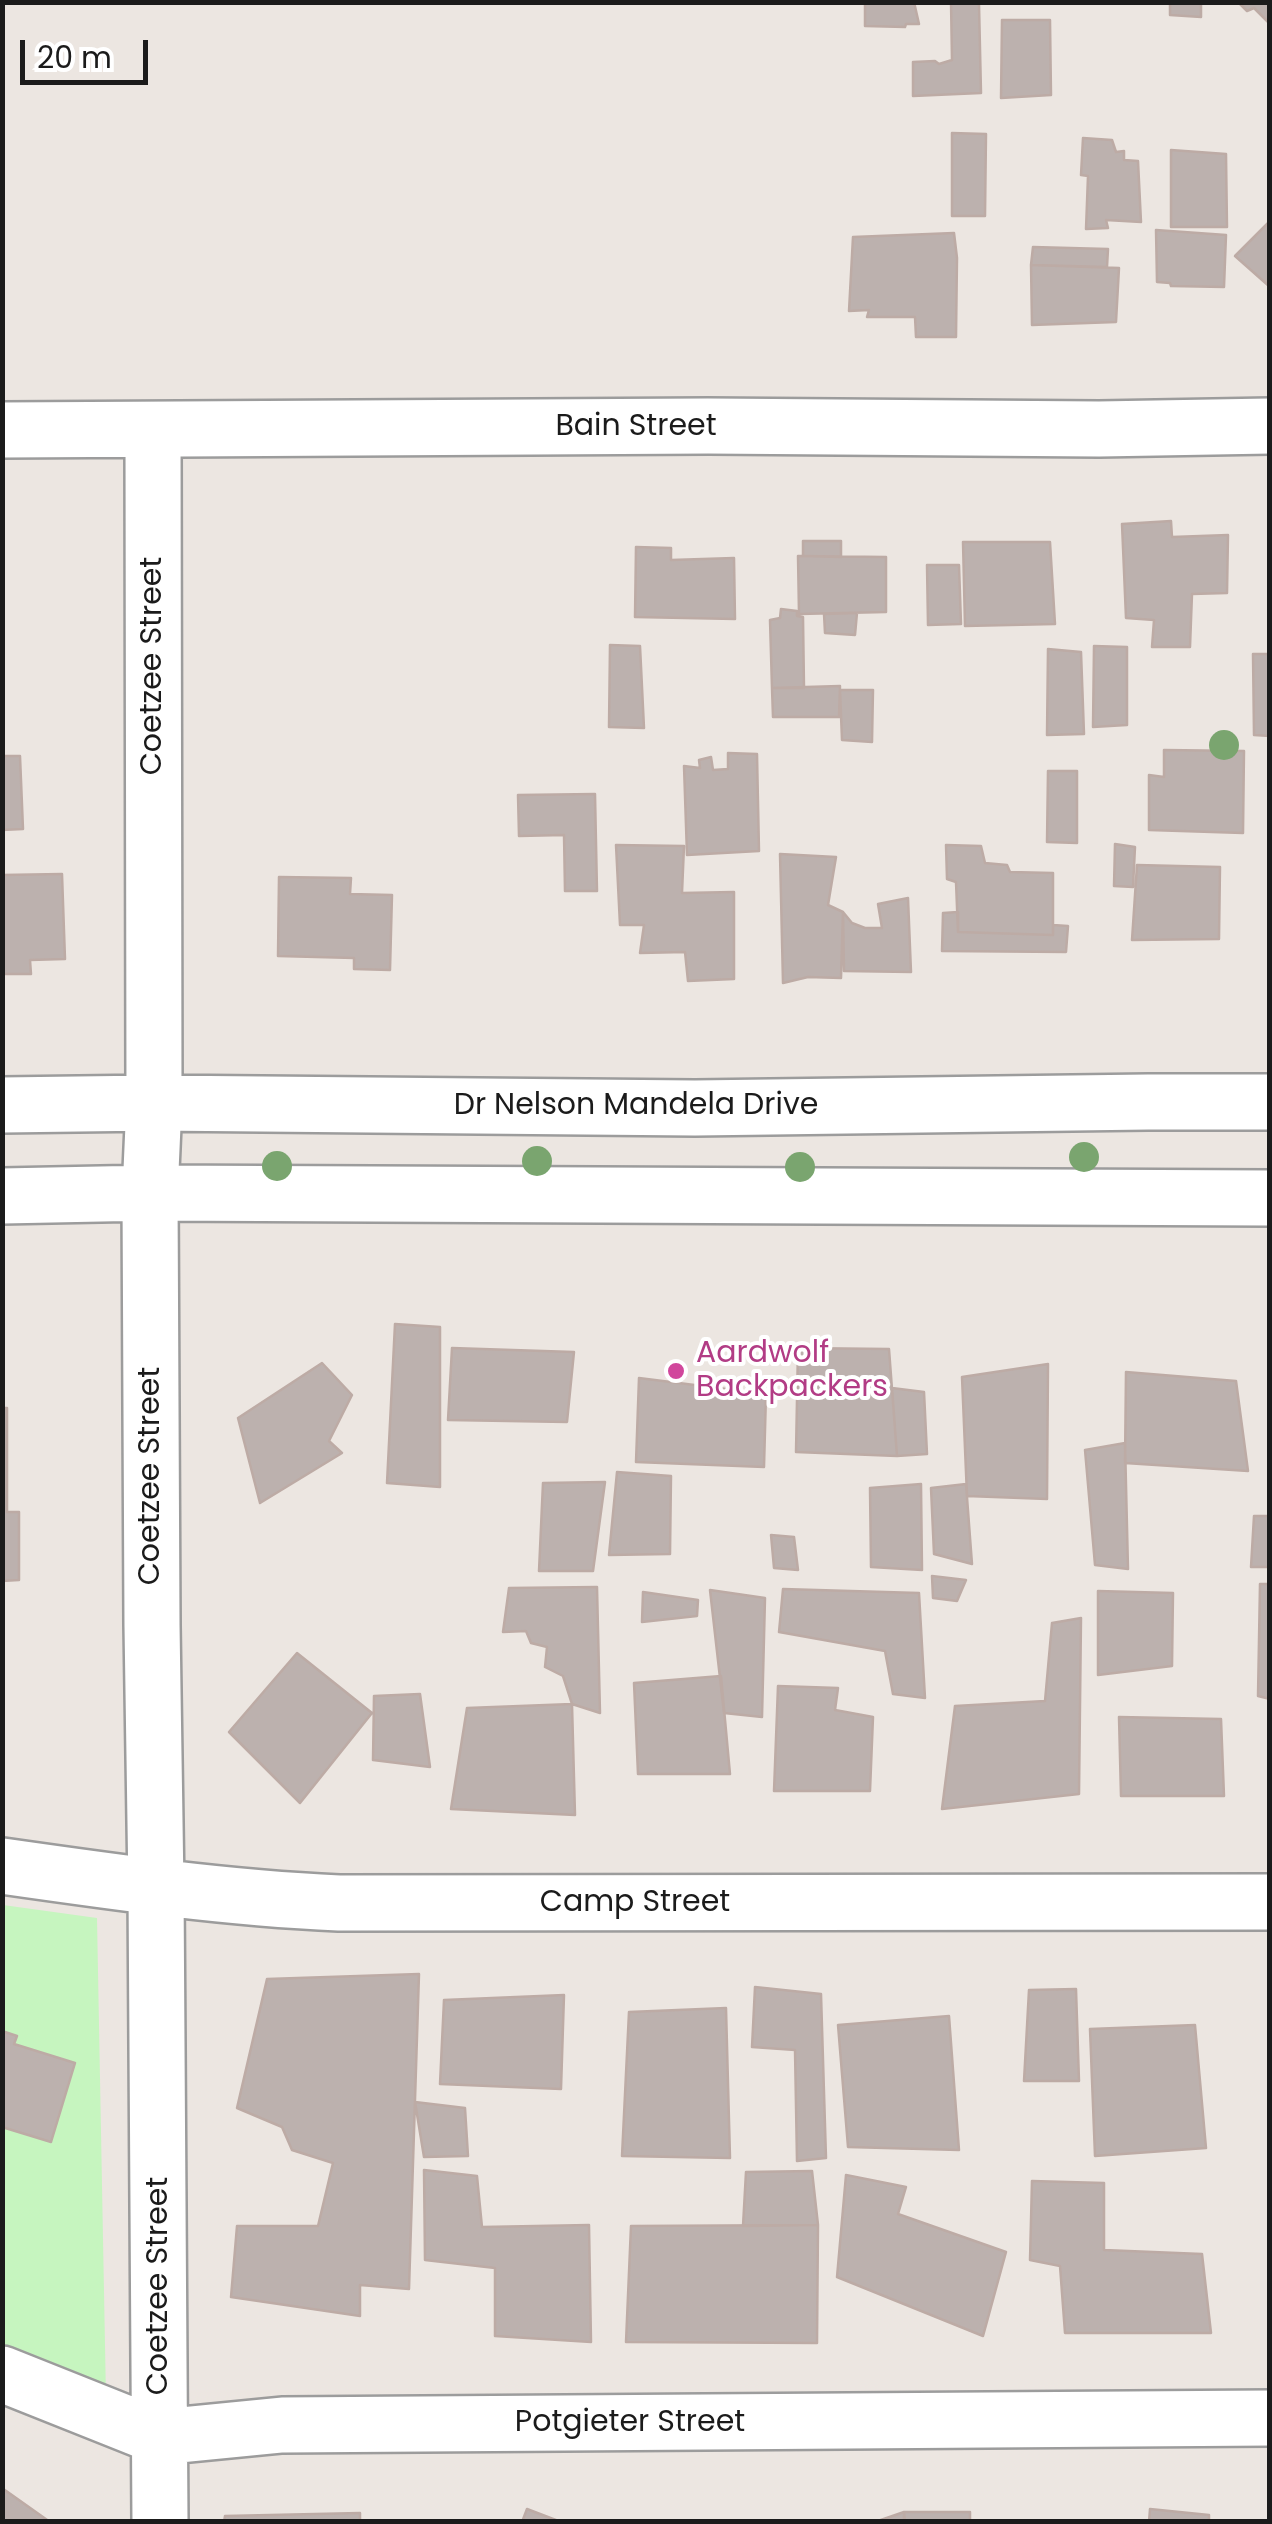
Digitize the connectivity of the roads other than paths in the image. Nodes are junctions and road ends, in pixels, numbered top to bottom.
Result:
1 (1270, 426) edge
2 (2, 430) edge
3 (152, 431) junction
4 (1270, 1102) edge
5 (154, 1103) junction
6 (2, 1105) edge
7 (150, 1193) junction
8 (2, 1196) edge
9 (1270, 1198) edge
10 (2, 1866) edge
11 (156, 1888) junction
12 (1270, 1902) edge
13 (2, 2374) edge
14 (1270, 2418) edge
15 (160, 2436) junction
16 (160, 2522) edge

1 - 3 street, Bain Street
2 - 3 street, Bain Street
3 - 5 street, Coetzee Street
4 - 5 street, Dr Nelson Mandela Drive
5 - 6 street, Dr Nelson Mandela Drive
5 - 7 street, Coetzee Street
7 - 8 street
7 - 9 street
7 - 11 street, Coetzee Street
10 - 11 street, Camp Street
11 - 12 street, Camp Street
11 - 15 street, Coetzee Street
13 - 15 street, Potgieter Street
14 - 15 street, Potgieter Street
15 - 16 street, Coetzee Street

